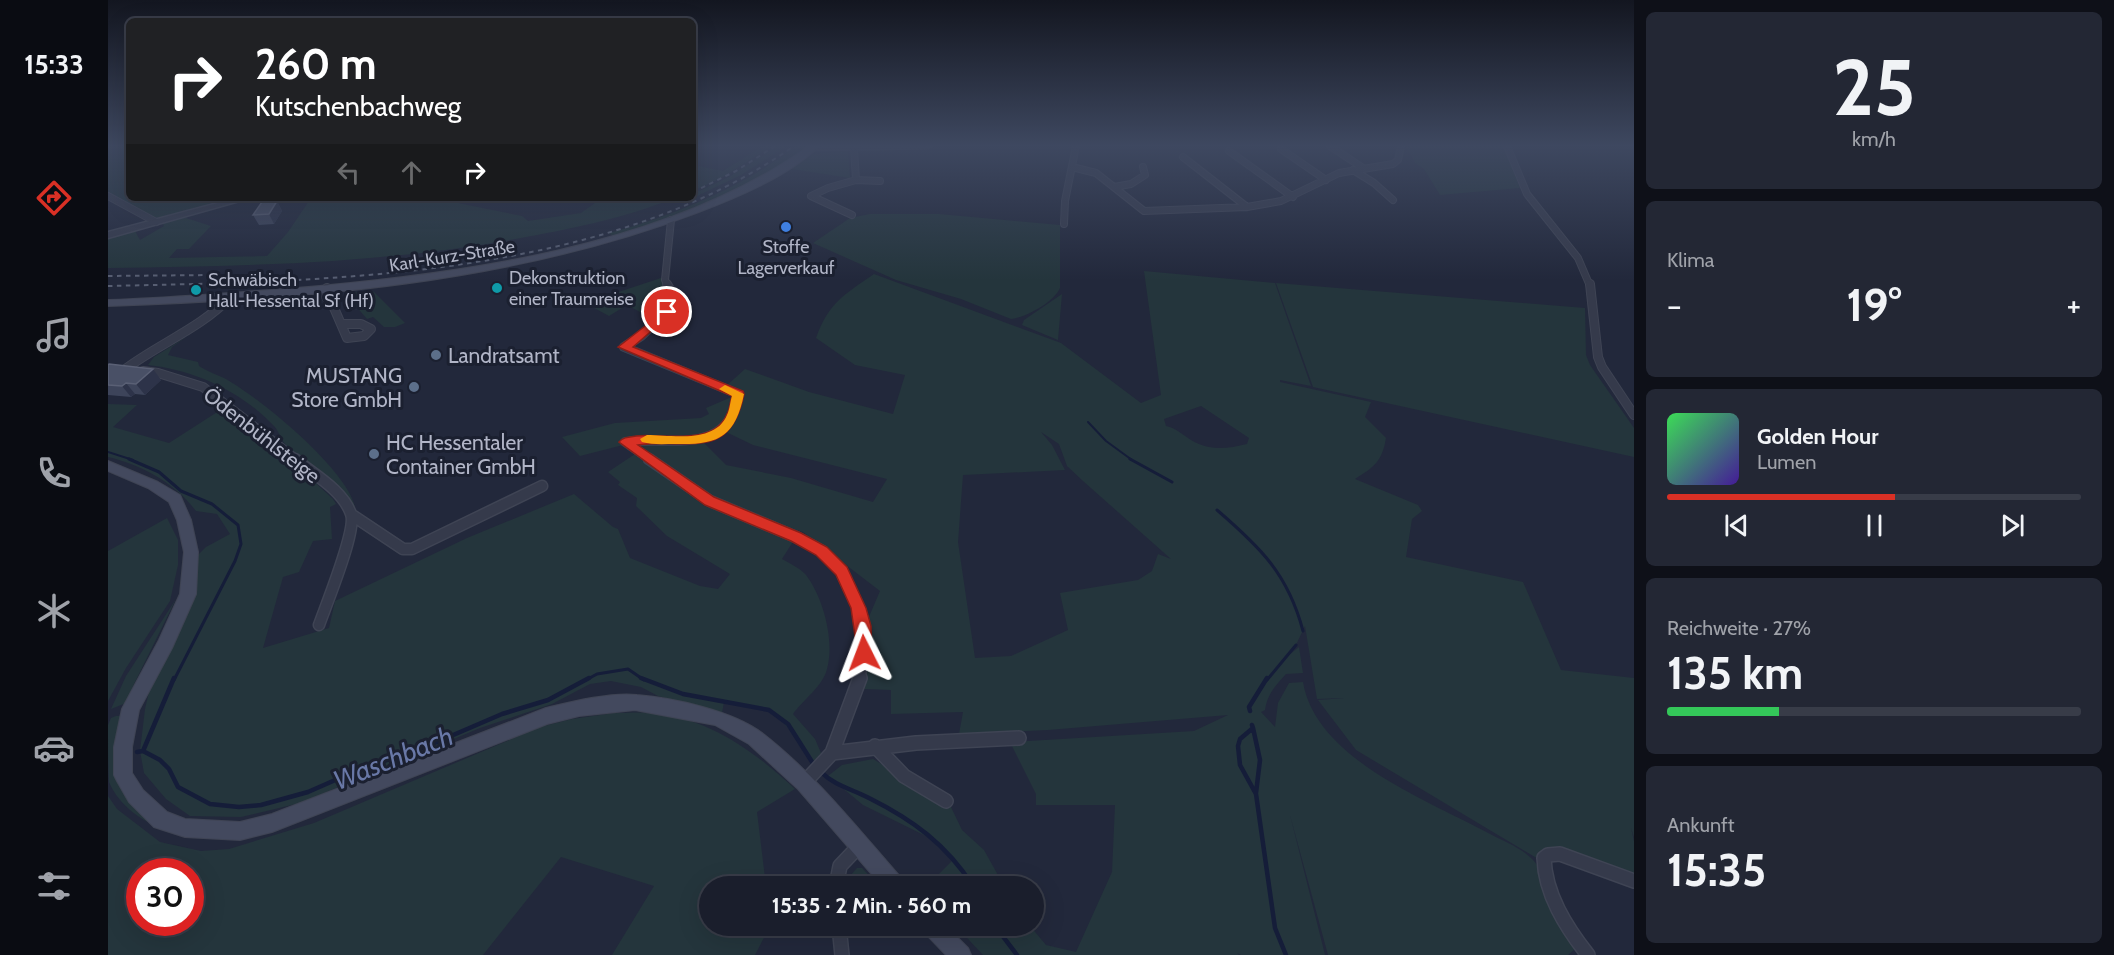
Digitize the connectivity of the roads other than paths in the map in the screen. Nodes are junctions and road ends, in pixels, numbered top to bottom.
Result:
1 (739, 191) edge
2 (823, 191) edge
3 (1069, 191) edge
4 (1118, 191) edge
5 (1226, 191) edge
6 (1284, 191) edge
7 (1305, 191) edge
8 (1382, 191) edge
9 (1526, 191) edge
10 (108, 196) edge
11 (1293, 197) junction
12 (1393, 200) dead end
13 (235, 201) edge
14 (1247, 207) junction
15 (852, 215) dead end
16 (671, 220) junction
17 (156, 222) junction
18 (1064, 224) dead end
19 (108, 235) edge
20 (333, 288) junction
21 (229, 297) junction
22 (331, 301) junction
23 (108, 303) edge
24 (215, 313) junction
25 (341, 324) dead end
26 (1634, 415) edge
27 (108, 466) edge
28 (542, 486) dead end
29 (352, 514) junction
30 (319, 625) dead end
31 (1019, 738) dead end
32 (875, 746) junction
33 (832, 753) junction
34 (804, 783) junction
35 (946, 801) dead end
36 (859, 846) junction
37 (838, 876) edge
38 (886, 876) edge
39 (1634, 881) edge
40 (840, 936) edge
41 (942, 936) edge
42 (842, 955) edge
43 (961, 955) edge
44 (1588, 955) edge

1 - 16 main road, Karl-Kurz-Straße
2 - 15 street
3 - 18 street
4 - 14 street
5 - 14 street
6 - 11 street
7 - 11 street
8 - 12 street
9 - 26 street
10 - 17 street
11 - 14 street
13 - 17 street
16 - 20 main road, Karl-Kurz-Straße
16 - 33 street
17 - 19 street
20 - 21 main road, Karl-Kurz-Straße
20 - 22 street
20 - 22 street
21 - 23 main road, Karl-Kurz-Straße
21 - 24 street
21 - 24 street
22 - 25 street
24 - 29 street, Ödenbühlsteige
27 - 34 main road
28 - 29 street, Ödenbühlsteige
29 - 30 street
31 - 32 street
32 - 33 street
32 - 35 street
33 - 34 street
34 - 36 main road
36 - 37 street
36 - 38 main road
39 - 44 street
40 - 42 street
41 - 43 main road

